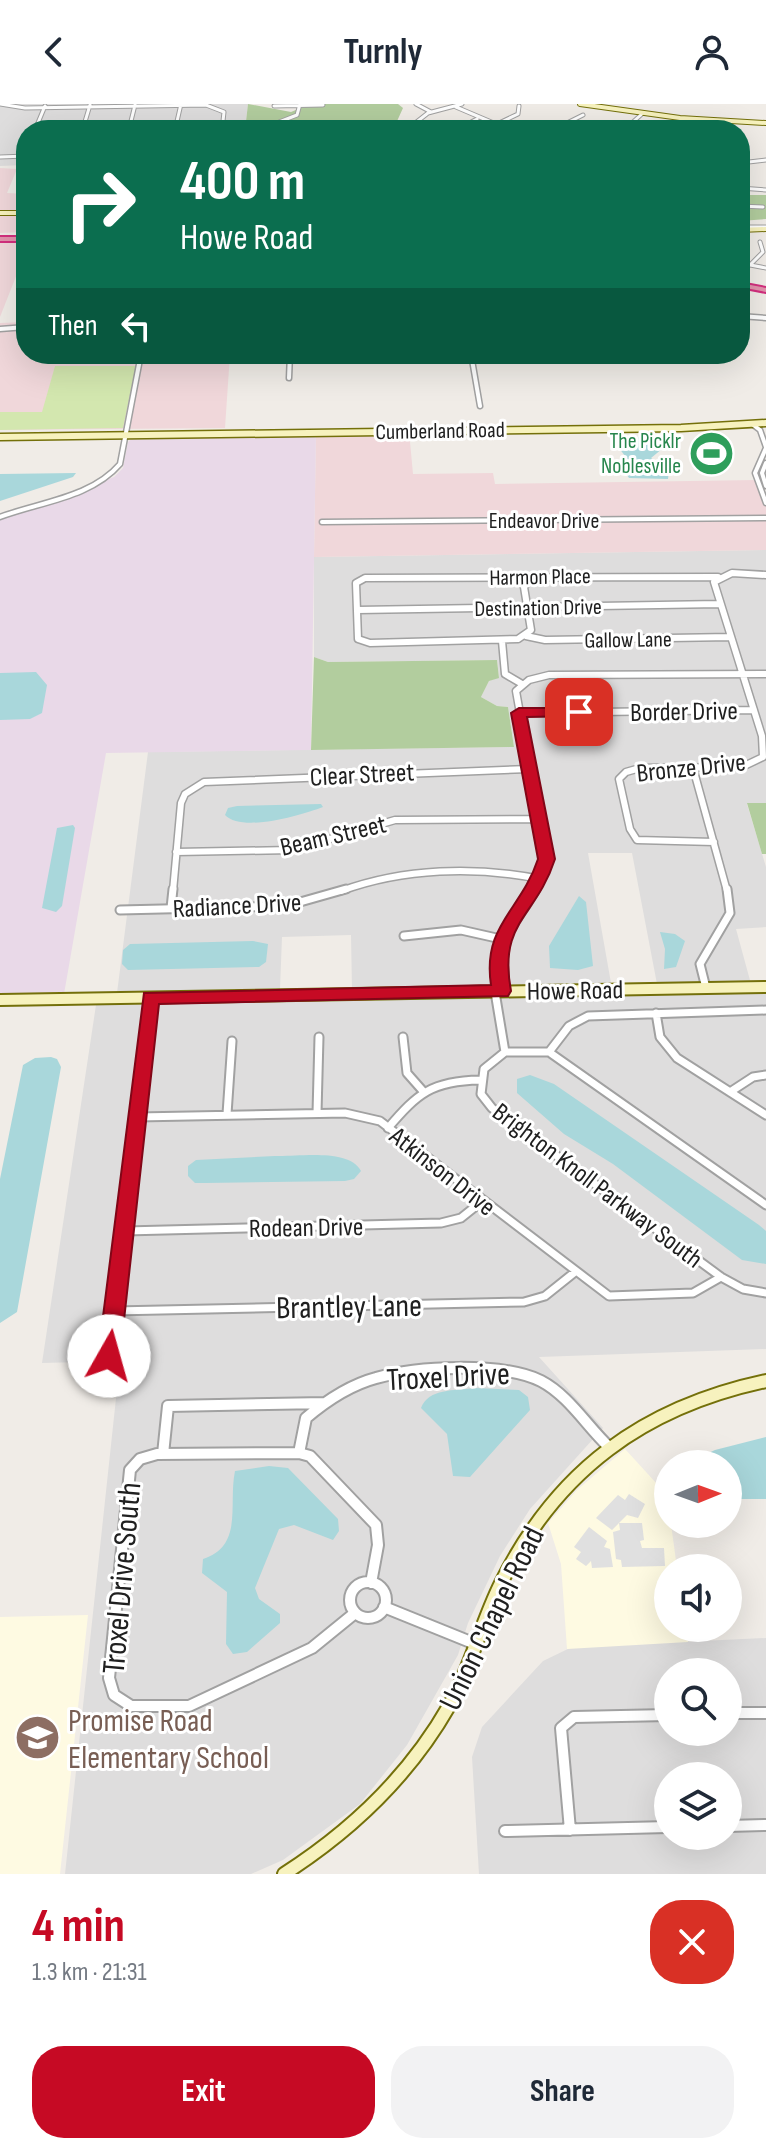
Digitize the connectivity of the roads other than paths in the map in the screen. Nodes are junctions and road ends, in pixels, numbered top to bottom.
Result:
1 (0, 104) edge
2 (181, 104) edge
3 (300, 104) edge
4 (416, 104) edge
5 (462, 104) edge
6 (580, 104) edge
7 (90, 105) edge
8 (135, 105) edge
9 (323, 105) edge
10 (45, 106) junction
11 (274, 106) edge
12 (519, 106) dead end
13 (456, 107) junction
14 (431, 112) junction
15 (643, 113) junction
16 (583, 115) dead end
17 (477, 119) joint
18 (39, 120) edge
19 (224, 120) edge
20 (284, 120) edge
21 (419, 120) edge
22 (481, 120) edge
23 (505, 120) edge
24 (573, 120) edge
25 (635, 120) edge
26 (729, 120) edge
27 (750, 206) edge
28 (763, 207) dead end
29 (760, 242) dead end
30 (750, 265) joint
31 (766, 268) edge
32 (139, 364) edge
33 (290, 364) edge
34 (473, 364) edge
35 (289, 378) dead end
36 (480, 406) dead end
37 (761, 423) edge
38 (123, 434) junction
39 (0, 435) edge
40 (766, 448) edge
41 (766, 463) edge
42 (766, 486) edge
43 (766, 503) edge
44 (0, 517) edge
45 (766, 518) edge
46 (322, 522) dead end
47 (766, 575) edge
48 (718, 577) junction
49 (530, 579) junction
50 (719, 604) junction
51 (527, 607) junction
52 (358, 610) junction
53 (526, 636) junction
54 (731, 637) junction
55 (502, 641) junction
56 (744, 674) junction
57 (766, 674) edge
58 (522, 684) junction
59 (754, 710) junction
60 (519, 713) junction
61 (693, 768) junction
62 (529, 769) junction
63 (539, 819) junction
64 (714, 842) junction
65 (176, 852) junction
66 (540, 879) junction
67 (171, 908) junction
68 (120, 910) dead end
69 (404, 936) dead end
70 (501, 939) junction
71 (766, 987) edge
72 (706, 988) junction
73 (498, 992) junction
74 (150, 998) junction
75 (0, 1000) edge
76 (766, 1010) edge
77 (656, 1013) junction
78 (319, 1037) dead end
79 (403, 1037) dead end
80 (232, 1041) dead end
81 (505, 1052) junction
82 (549, 1052) junction
83 (766, 1075) edge
84 (480, 1080) junction
85 (422, 1090) junction
86 (730, 1092) junction
87 (317, 1113) junction
88 (227, 1114) junction
89 (766, 1115) edge
90 (137, 1117) junction
91 (388, 1128) junction
92 (481, 1202) junction
93 (766, 1205) edge
94 (125, 1231) junction
95 (575, 1272) junction
96 (721, 1277) junction
97 (766, 1293) edge
98 (114, 1311) junction
99 (109, 1356) dead end
100 (766, 1381) edge
101 (328, 1403) junction
102 (608, 1446) junction
103 (299, 1453) junction
104 (163, 1454) junction
105 (371, 1583) junction
106 (384, 1607) junction
107 (355, 1613) junction
108 (478, 1645) junction
109 (742, 1713) edge
110 (766, 1713) edge
111 (654, 1715) edge
112 (766, 1825) edge
113 (742, 1826) edge
114 (654, 1827) edge
115 (570, 1830) junction
116 (505, 1831) dead end
117 (284, 1874) edge

1 - 10 street
2 - 8 street
2 - 19 street
3 - 9 street
3 - 11 street
3 - 20 street
4 - 14 street
5 - 13 street
6 - 15 street
7 - 8 street
7 - 10 street
10 - 18 street
12 - 23 street
13 - 14 street
13 - 17 street
14 - 21 street
15 - 25 street
15 - 26 street
16 - 24 street
17 - 22 street
27 - 28 street
29 - 30 street
30 - 31 street
32 - 38 street
33 - 35 street
34 - 36 street
37 - 38 street, Cumberland Road
37 - 40 street
38 - 39 street, Cumberland Road
38 - 44 street
40 - 43 street
41 - 42 street
45 - 46 street, Endeavor Drive
47 - 48 street, Harmon Place
48 - 49 street, Harmon Place
48 - 50 street
49 - 51 street
49 - 52 street, Harmon Place
50 - 51 street, Destination Drive
50 - 54 street
51 - 52 street, Destination Drive
51 - 53 street
52 - 55 street
53 - 54 street, Gallow Lane
53 - 55 street, Gallow Lane
54 - 56 street
55 - 58 street
56 - 57 street
56 - 58 street
56 - 59 street
58 - 60 street
59 - 60 street, Border Drive
59 - 61 street, Bronze Drive
60 - 62 street
61 - 64 street
61 - 64 street, Bronze Drive
62 - 63 street
62 - 65 street, Clear Street
63 - 65 street, Beam Street
63 - 66 street
64 - 72 street
65 - 67 street
66 - 67 street, Radiance Drive
66 - 70 street
67 - 68 street, Radiance Drive
69 - 70 street
70 - 73 street
71 - 72 street, Howe Road
72 - 73 street, Howe Road
73 - 74 street, Howe Road
73 - 81 street
74 - 75 street, Howe Road
74 - 90 street
76 - 77 street
77 - 82 street
77 - 86 street
78 - 87 street
79 - 85 street
80 - 88 street
81 - 82 street
81 - 84 street, Brighton Knoll Parkway South
82 - 93 street
83 - 86 street
84 - 85 street
84 - 96 street, Brighton Knoll Parkway South
85 - 91 street
86 - 89 street
87 - 88 street, Atkinson Drive
87 - 91 street, Atkinson Drive
88 - 90 street, Atkinson Drive
90 - 94 street
91 - 92 street, Atkinson Drive
92 - 94 street, Rodean Drive
92 - 95 street, Atkinson Drive
94 - 98 street
95 - 96 street, Atkinson Drive
95 - 98 street, Brantley Lane
96 - 97 street, Brighton Knoll Parkway South
98 - 99 street
100 - 102 street, Union Chapel Road
101 - 102 street, Troxel Drive
101 - 103 street, Troxel Drive
101 - 104 street
102 - 108 street, Union Chapel Road
103 - 104 street
103 - 105 street
104 - 107 street, Troxel Drive South
105 - 106 street
105 - 107 street
106 - 107 street
106 - 108 street
108 - 117 street, Union Chapel Road
109 - 110 street
111 - 115 street
112 - 113 street
114 - 115 street
115 - 116 street

